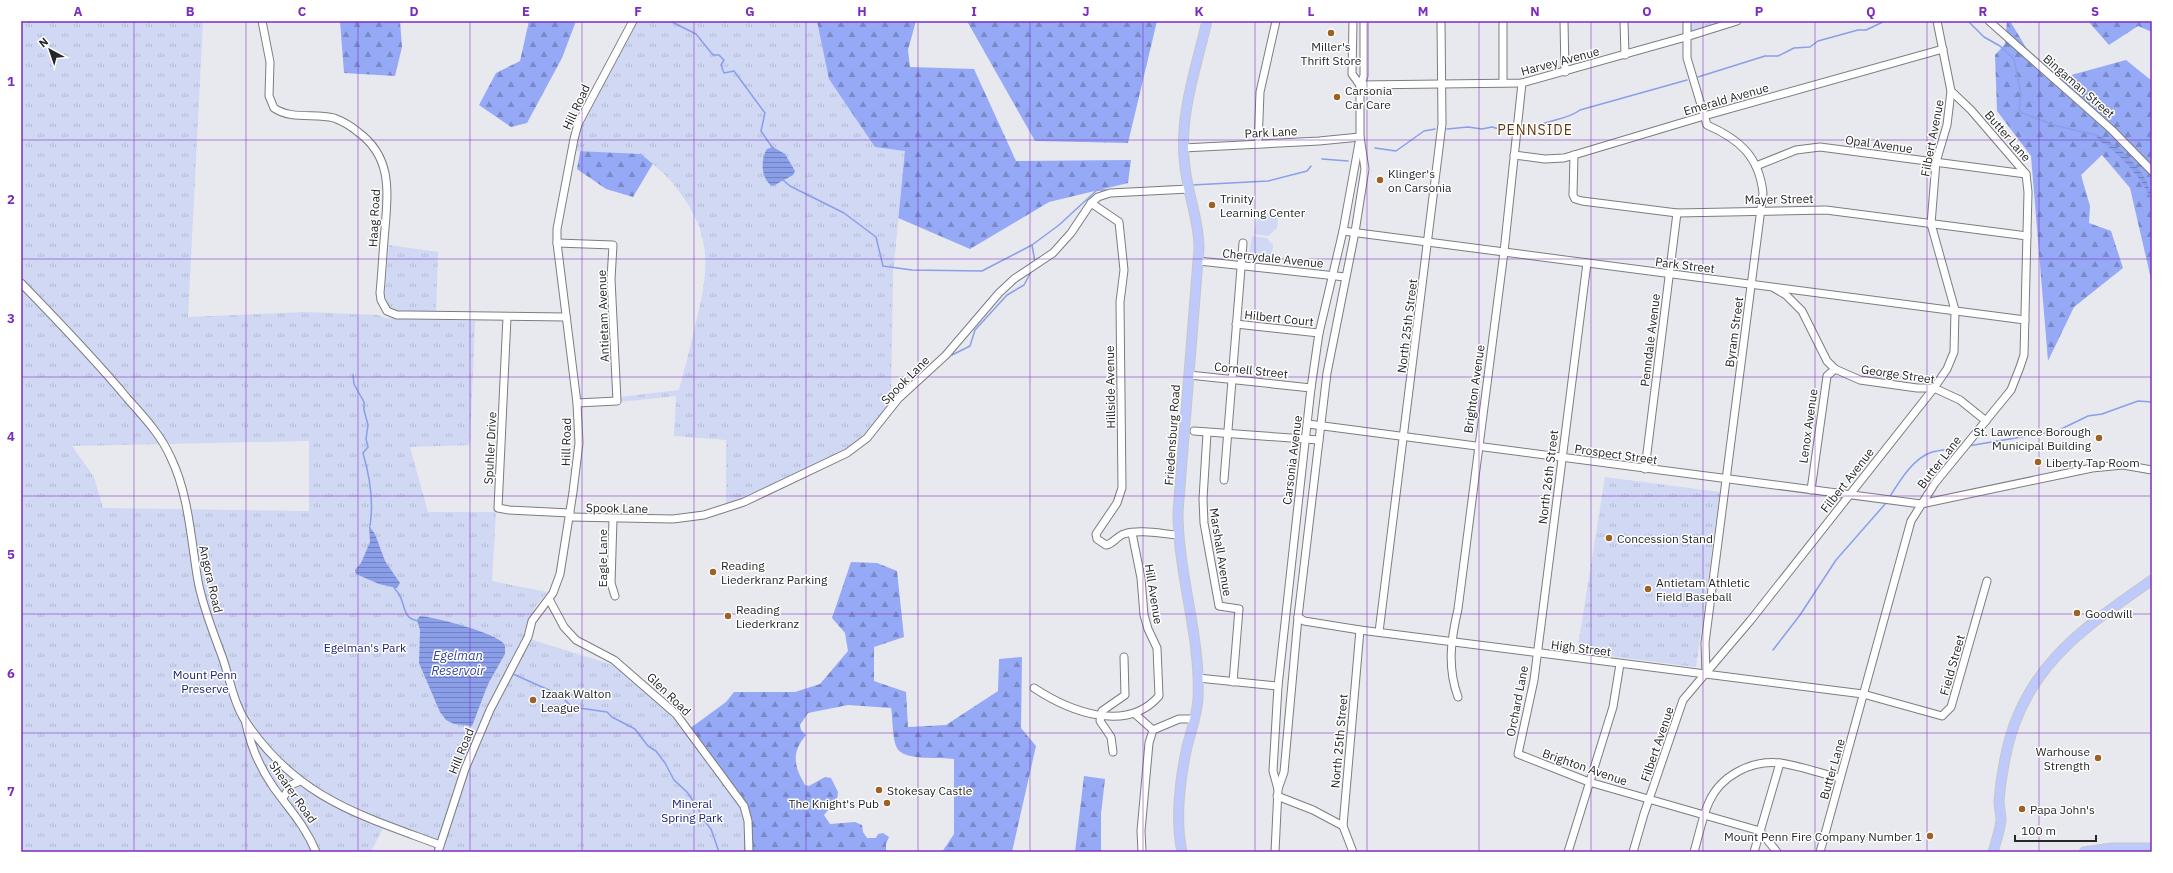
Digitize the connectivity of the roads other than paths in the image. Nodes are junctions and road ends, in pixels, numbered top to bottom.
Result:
1 (262, 21) edge
2 (633, 21) edge
3 (1207, 21) edge
4 (1276, 21) edge
5 (1353, 21) edge
6 (1364, 21) edge
7 (1441, 21) edge
8 (1503, 21) edge
9 (1564, 21) edge
10 (1624, 21) edge
11 (1687, 21) edge
12 (1737, 21) edge
13 (1937, 21) edge
14 (1989, 21) edge
15 (1686, 37) junction
16 (1943, 49) junction
17 (1625, 55) junction
18 (1565, 72) junction
19 (1503, 83) junction
20 (1442, 84) junction
21 (1522, 84) junction
22 (1360, 85) junction
23 (1951, 91) junction
24 (1704, 116) junction
25 (1360, 137) junction
26 (1258, 144) junction
27 (1183, 148) junction
28 (1574, 155) junction
29 (1514, 156) junction
30 (1936, 162) junction
31 (1756, 166) junction
32 (2152, 171) edge
33 (2026, 174) junction
34 (1189, 189) junction
35 (1091, 203) junction
36 (1761, 210) junction
37 (1677, 213) junction
38 (1931, 224) junction
39 (1343, 231) junction
40 (1355, 232) junction
41 (2027, 236) junction
42 (1428, 242) junction
43 (557, 243) junction
44 (1243, 243) dead end
45 (1504, 252) junction
46 (1199, 261) junction
47 (1588, 263) junction
48 (1241, 265) junction
49 (1670, 274) junction
50 (1333, 275) junction
51 (1345, 277) junction
52 (21, 283) edge
53 (1752, 284) junction
54 (1772, 286) junction
55 (1955, 310) junction
56 (507, 317) junction
57 (566, 317) junction
58 (2024, 320) junction
59 (1236, 324) junction
60 (1319, 333) junction
61 (1835, 369) junction
62 (1189, 375) junction
63 (1233, 379) junction
64 (1312, 388) junction
65 (1934, 388) junction
66 (577, 403) junction
67 (1986, 421) junction
68 (1308, 424) junction
69 (1321, 426) junction
70 (1194, 432) dead end
71 (1208, 433) junction
72 (1228, 434) junction
73 (1404, 438) junction
74 (1306, 439) junction
75 (1319, 440) junction
76 (1478, 447) junction
77 (1562, 458) junction
78 (1645, 469) junction
79 (2152, 470) edge
80 (1726, 479) junction
81 (1224, 480) dead end
82 (1811, 490) junction
83 (1850, 495) junction
84 (1921, 504) junction
85 (570, 515) junction
86 (613, 519) junction
87 (1132, 532) junction
88 (1178, 535) junction
89 (2152, 580) edge
90 (1987, 581) dead end
91 (615, 596) dead end
92 (549, 599) junction
93 (1298, 617) junction
94 (1360, 630) junction
95 (1379, 632) junction
96 (1451, 641) junction
97 (1537, 653) junction
98 (1124, 657) dead end
99 (1620, 664) junction
100 (1706, 674) junction
101 (1198, 678) junction
102 (1232, 682) junction
103 (1278, 686) junction
104 (1034, 688) dead end
105 (1864, 694) junction
106 (1458, 697) dead end
107 (1907, 705) joint
108 (1135, 714) junction
109 (1101, 716) junction
110 (1194, 719) junction
111 (246, 722) junction
112 (1153, 730) junction
113 (1112, 752) dead end
114 (1518, 754) joint
115 (1780, 764) junction
116 (1840, 778) junction
117 (300, 781) junction
118 (1589, 782) junction
119 (1278, 793) junction
120 (282, 798) junction
121 (1649, 799) junction
122 (1705, 814) junction
123 (1343, 826) junction
124 (1760, 830) junction
125 (2152, 848) edge
126 (439, 849) edge
127 (316, 852) edge
128 (749, 852) edge
129 (1142, 852) edge
130 (1182, 852) edge
131 (1275, 852) edge
132 (1353, 852) edge
133 (1568, 852) edge
134 (1633, 852) edge
135 (1694, 852) edge
136 (1754, 852) edge
137 (1777, 852) edge
138 (1820, 852) edge
139 (1993, 852) edge
140 (2084, 852) edge

1 - 56 street, Haag Road
2 - 43 street, Hill Road
3 - 27 main road, Friedensburg Road
4 - 26 street
5 - 22 street, Carsonia Avenue
6 - 22 street, Carsonia Avenue
7 - 20 street, North 25th Street
8 - 19 street
9 - 18 street
10 - 17 street
11 - 15 street, Byram Street
12 - 15 street, Harvey Avenue
13 - 16 street
14 - 32 street, Bingaman Street
15 - 17 street, Harvey Avenue
15 - 24 street, Byram Street
16 - 23 street
16 - 24 street, Emerald Avenue
17 - 18 street, Harvey Avenue
18 - 21 street, Harvey Avenue
19 - 20 street, Harvey Avenue
19 - 21 street, Harvey Avenue
20 - 22 street, Harvey Avenue
20 - 42 street, North 25th Street
21 - 29 street, Brighton Avenue
22 - 25 street, Carsonia Avenue
23 - 30 street, Filbert Avenue
23 - 33 street, Butter Lane
24 - 28 street, Emerald Avenue
24 - 31 street, Byram Street
25 - 26 street, Park Lane
25 - 39 street, Carsonia Avenue
25 - 40 street, Carsonia Avenue
26 - 27 street, Park Lane
27 - 34 main road, Friedensburg Road
28 - 29 street, Emerald Avenue
28 - 37 street, Mayer Street
29 - 45 street, Brighton Avenue
30 - 31 street, Opal Avenue
30 - 33 street, Opal Avenue
30 - 38 street, Filbert Avenue
31 - 36 street, Byram Street
33 - 41 street, Butter Lane
34 - 35 street, Spook Lane
34 - 46 main road, Friedensburg Road
35 - 86 street, Spook Lane
35 - 87 street, Hillside Avenue
36 - 37 street, Mayer Street
36 - 38 street, Mayer Street
36 - 53 street, Byram Street
37 - 49 street, Penndale Avenue
38 - 41 street, Mayer Street
38 - 55 street, Filbert Avenue
39 - 40 street, Park Street
39 - 50 street, Carsonia Avenue
40 - 42 street, Park Street
40 - 51 street, Carsonia Avenue
41 - 58 street, Butter Lane
42 - 45 street, Park Street
42 - 73 street, North 25th Street
43 - 57 street, Hill Road
43 - 66 street, Antietam Avenue
44 - 48 street
45 - 47 street, Park Street
45 - 76 street, Brighton Avenue
46 - 48 street, Cherrydale Avenue
46 - 62 main road, Friedensburg Road
47 - 49 street, Park Street
47 - 77 street, North 26th Street
48 - 50 street, Cherrydale Avenue
48 - 59 street
49 - 53 street, Park Street
49 - 78 street, Penndale Avenue
50 - 51 street, Cherrydale Avenue
50 - 60 street, Carsonia Avenue
51 - 69 street, Carsonia Avenue
52 - 111 street, Angora Road
53 - 54 street, Park Street
53 - 80 street, Byram Street
54 - 55 street, Park Street
54 - 61 street, George Street
55 - 58 street, Park Street
55 - 65 street, Filbert Avenue
56 - 57 street, Haag Road
56 - 85 street, Spuhler Drive
57 - 66 street, Hill Road
58 - 67 street, Butter Lane
59 - 60 street, Hilbert Court
59 - 63 street
60 - 64 street, Carsonia Avenue
61 - 65 street, George Street
61 - 82 street, Lenox Avenue
62 - 63 street, Cornell Street
62 - 88 main road, Friedensburg Road
63 - 64 street, Cornell Street
63 - 72 street
64 - 68 street, Carsonia Avenue
65 - 67 street, George Street
65 - 83 street, Filbert Avenue
66 - 85 street, Hill Road
67 - 84 street, Butter Lane
68 - 69 street, Prospect Street
68 - 74 street, Carsonia Avenue
69 - 73 street, Prospect Street
69 - 75 street, Carsonia Avenue
70 - 71 street
71 - 72 street
71 - 102 street, Marshall Avenue
72 - 74 street
72 - 81 street
73 - 76 street, Prospect Street
73 - 95 street, North 25th Street
74 - 75 street
74 - 103 street, Carsonia Avenue
75 - 93 street, Carsonia Avenue
76 - 77 street, Prospect Street
76 - 96 street, Brighton Avenue
77 - 78 street, Prospect Street
77 - 97 street, North 26th Street
78 - 80 street, Prospect Street
79 - 84 street, Prospect Street
80 - 82 street, Prospect Street
80 - 100 street, Byram Street
82 - 83 street, Prospect Street
83 - 84 street, Prospect Street
83 - 100 street, Filbert Avenue
84 - 105 street, Butter Lane
85 - 86 street, Spook Lane
85 - 92 street, Hill Road
86 - 91 street, Eagle Lane
87 - 88 street
87 - 108 street, Hill Avenue
88 - 101 main road, Friedensburg Road
89 - 139 main road
90 - 107 street, Field Street
92 - 126 street, Hill Road
92 - 128 street, Glen Road
93 - 94 street, High Street
93 - 119 street, Carsonia Avenue
94 - 95 street, High Street
94 - 123 street, North 25th Street
95 - 96 street, High Street
96 - 97 street, High Street
96 - 106 street, Brighton Avenue
97 - 99 street, High Street
97 - 114 street, Orchard Lane
98 - 109 street
99 - 100 street, High Street
99 - 118 street
100 - 105 street, High Street
100 - 121 street, Filbert Avenue
101 - 102 street
101 - 110 main road, Friedensburg Road
102 - 103 street
103 - 119 street, Carsonia Avenue
104 - 109 street
105 - 107 street, High Street
105 - 116 street, Butter Lane
108 - 109 street
108 - 112 street
109 - 113 street
110 - 112 street
110 - 130 main road, Friedensburg Road
111 - 117 street, Angora Road
111 - 120 street, Shearer Road
112 - 129 street
114 - 118 street, Brighton Avenue
115 - 116 street
115 - 122 street
115 - 124 street
116 - 138 street, Butter Lane
117 - 120 street
117 - 126 street, Angora Road
118 - 121 street, Brighton Avenue
118 - 133 street
119 - 123 street
119 - 131 street, Carsonia Avenue
120 - 127 street, Shearer Road
121 - 122 street, Brighton Avenue
121 - 134 street, Filbert Avenue
122 - 124 street, Brighton Avenue
122 - 135 street
123 - 132 street, North 25th Street
124 - 136 street
124 - 137 street
125 - 140 main road

